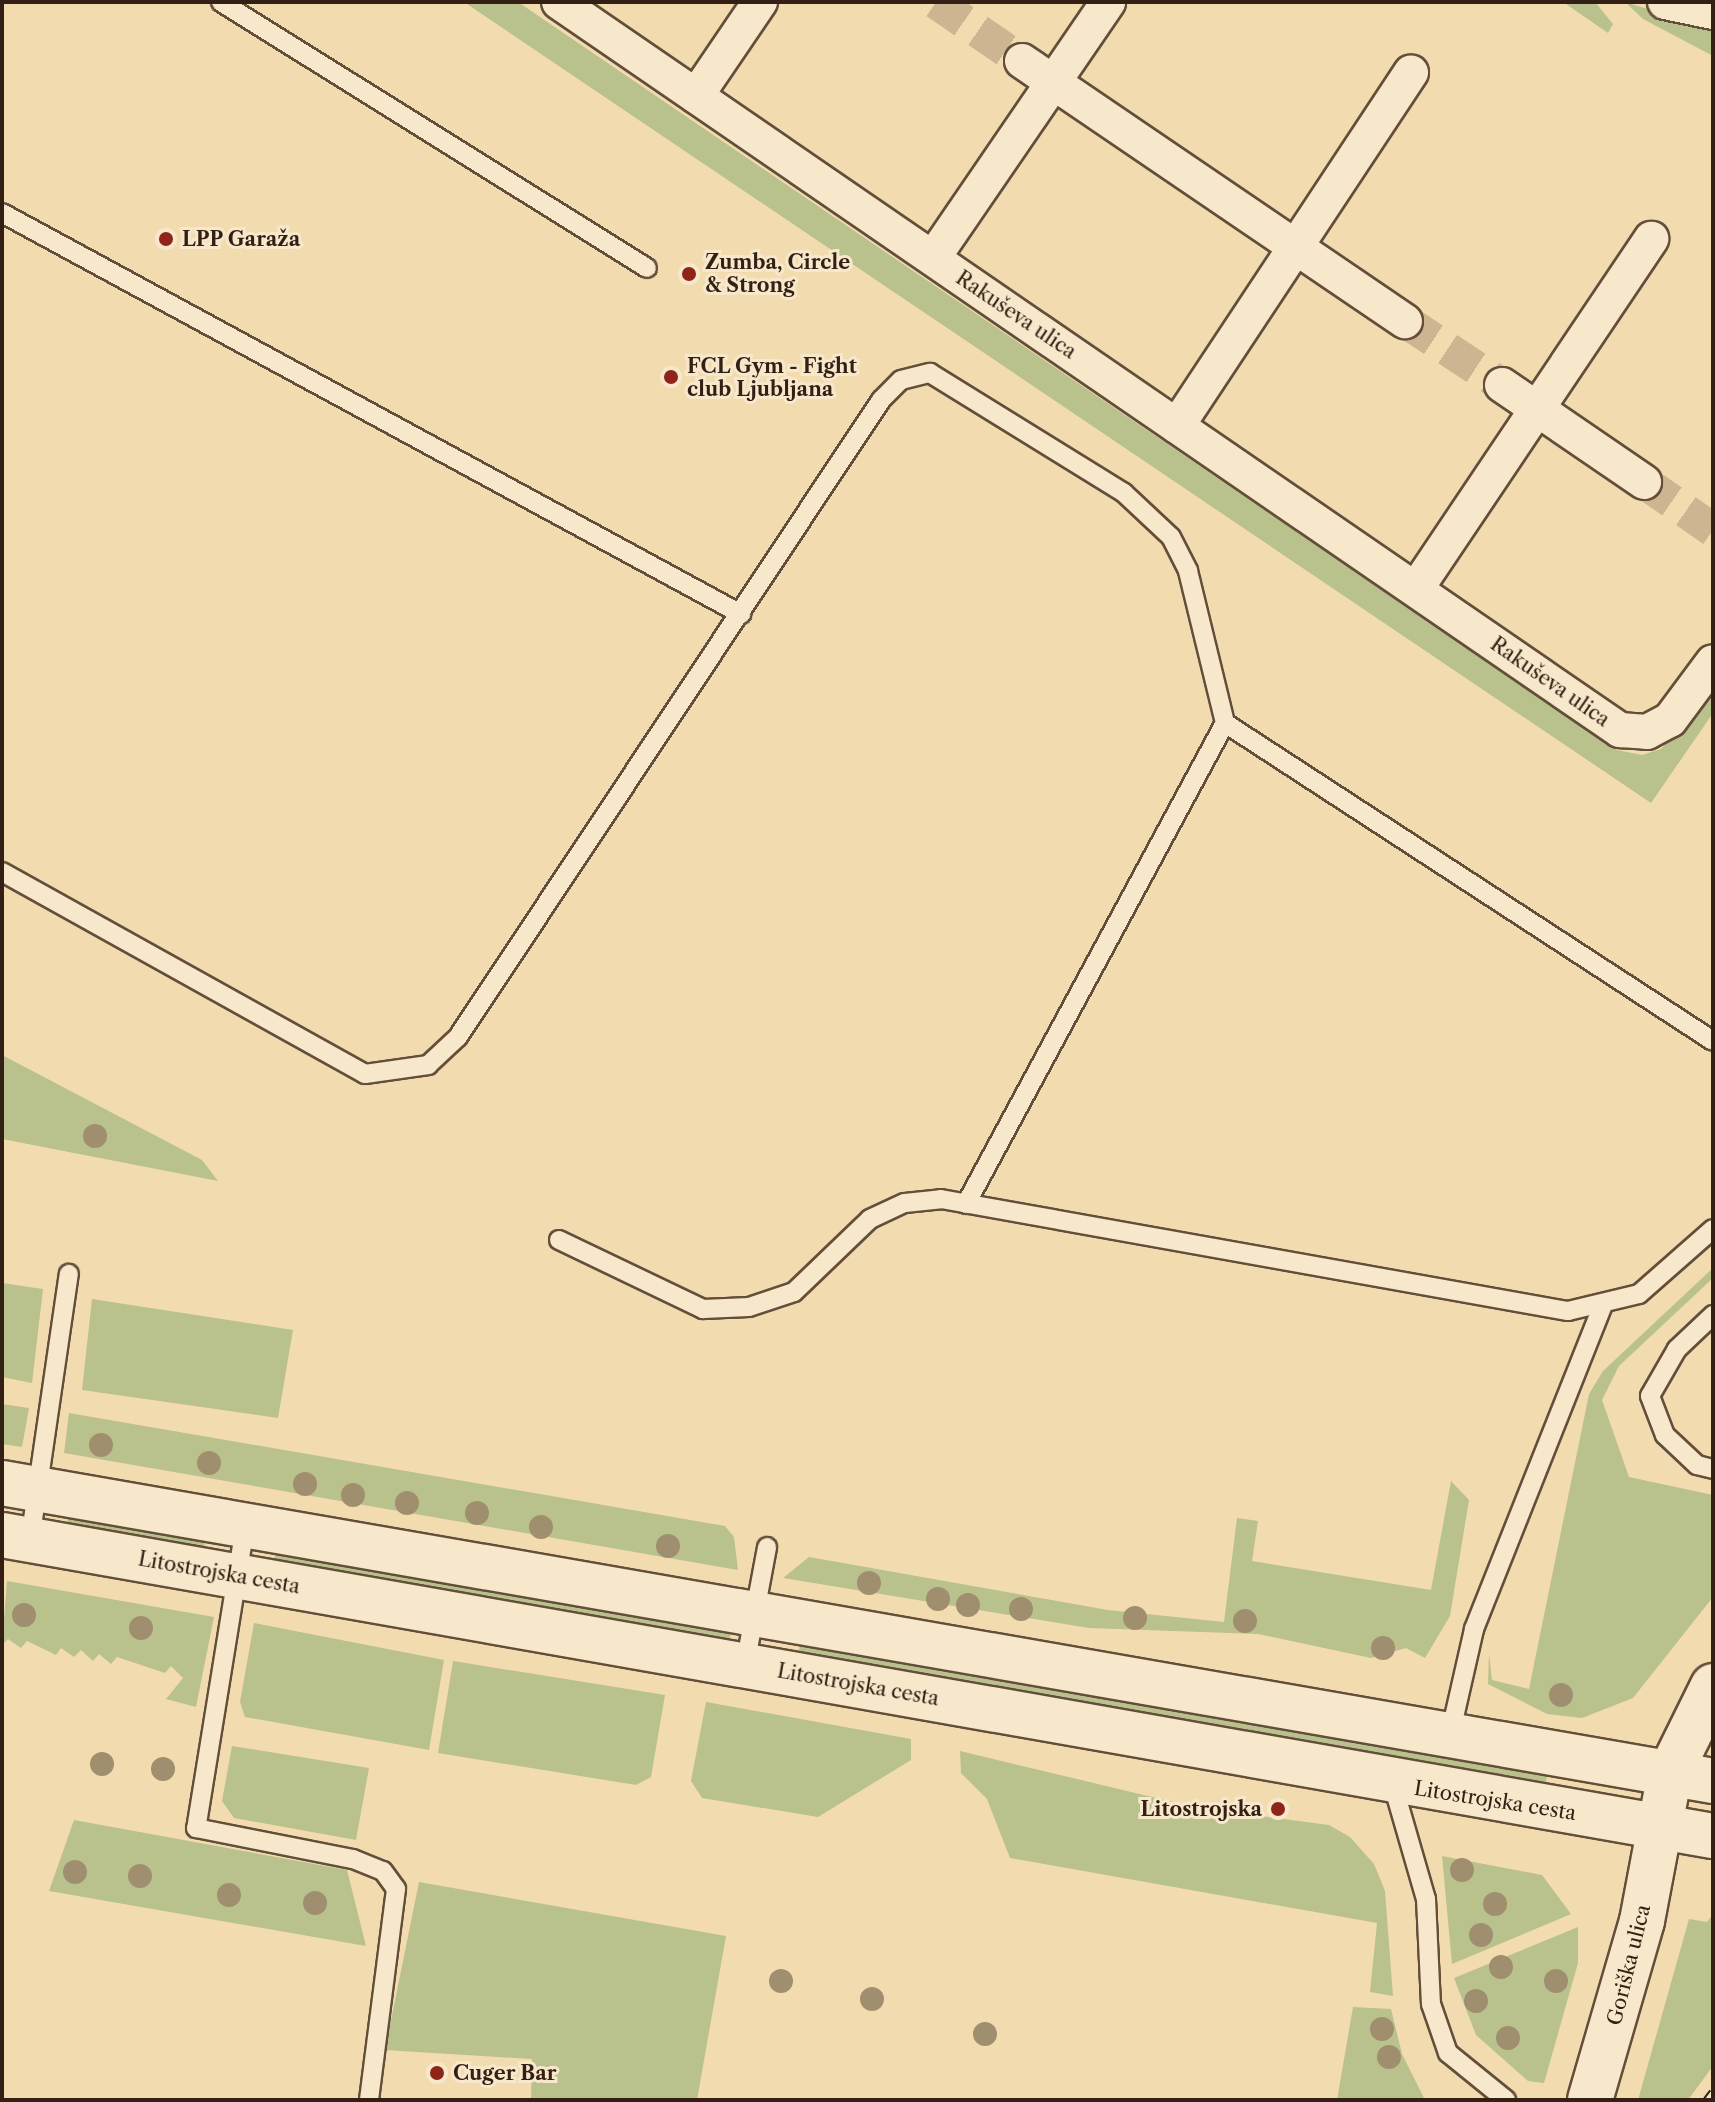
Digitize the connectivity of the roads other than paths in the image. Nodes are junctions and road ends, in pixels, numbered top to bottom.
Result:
1 (221, 2) edge
2 (559, 2) edge
3 (760, 2) edge
4 (1108, 2) edge
5 (1665, 2) edge
6 (1713, 12) edge
7 (1022, 61) tunnel mouth
8 (1411, 73) dead end
9 (1053, 83) junction
10 (696, 96) junction
11 (2, 213) edge
12 (1651, 239) dead end
13 (1296, 246) junction
14 (933, 258) junction
15 (647, 268) dead end
16 (1405, 321) tunnel mouth
17 (1502, 385) tunnel mouth
18 (1537, 409) junction
19 (1177, 426) junction
20 (1644, 482) tunnel mouth
21 (1416, 589) junction
22 (741, 614) junction
23 (1713, 662) edge
24 (1225, 723) junction
25 (2, 872) edge
26 (1711, 1037) edge
27 (966, 1204) junction
28 (1713, 1229) edge
29 (559, 1240) dead end
30 (69, 1274) dead end
31 (1602, 1308) junction
32 (1713, 1315) edge
33 (1713, 1469) edge
34 (20, 1486) edge
35 (245, 1527) junction
36 (16, 1538) edge
37 (767, 1547) dead end
38 (237, 1575) junction
39 (753, 1614) junction
40 (745, 1665) junction
41 (1713, 1686) edge
42 (1450, 1735) junction
43 (1670, 1773) junction
44 (1713, 1781) edge
45 (1393, 1785) junction
46 (1656, 1827) junction
47 (1713, 1836) edge
48 (369, 2100) edge
49 (1506, 2100) edge
50 (1590, 2100) edge

1 - 15 lane
2 - 10 street, Rakuševa ulica
3 - 10 street
4 - 9 street
5 - 6 street
7 - 9 street
8 - 13 street
9 - 13 street
9 - 14 street
10 - 14 street, Rakuševa ulica
11 - 22 lane
12 - 18 street
13 - 16 street
13 - 19 street
14 - 19 street, Rakuševa ulica
17 - 18 street
18 - 20 street
18 - 21 street
19 - 21 street, Rakuševa ulica
21 - 23 street, Rakuševa ulica
22 - 24 lane
22 - 25 lane
24 - 26 lane
24 - 27 lane
27 - 29 lane
27 - 31 lane
28 - 31 lane
30 - 34 lane
31 - 42 lane
32 - 33 lane
34 - 35 main road
34 - 36 lane
35 - 38 lane
35 - 39 main road
36 - 38 main road, Litostrojska cesta
37 - 39 lane
38 - 40 main road, Litostrojska cesta
38 - 48 lane
39 - 40 lane
39 - 42 main road
40 - 45 main road, Litostrojska cesta
41 - 43 main road, Goriška ulica
42 - 43 main road
43 - 44 main road
43 - 46 main road, Goriška ulica
45 - 46 main road, Litostrojska cesta
45 - 49 lane
46 - 47 main road, Litostrojska cesta
46 - 50 main road, Goriška ulica

